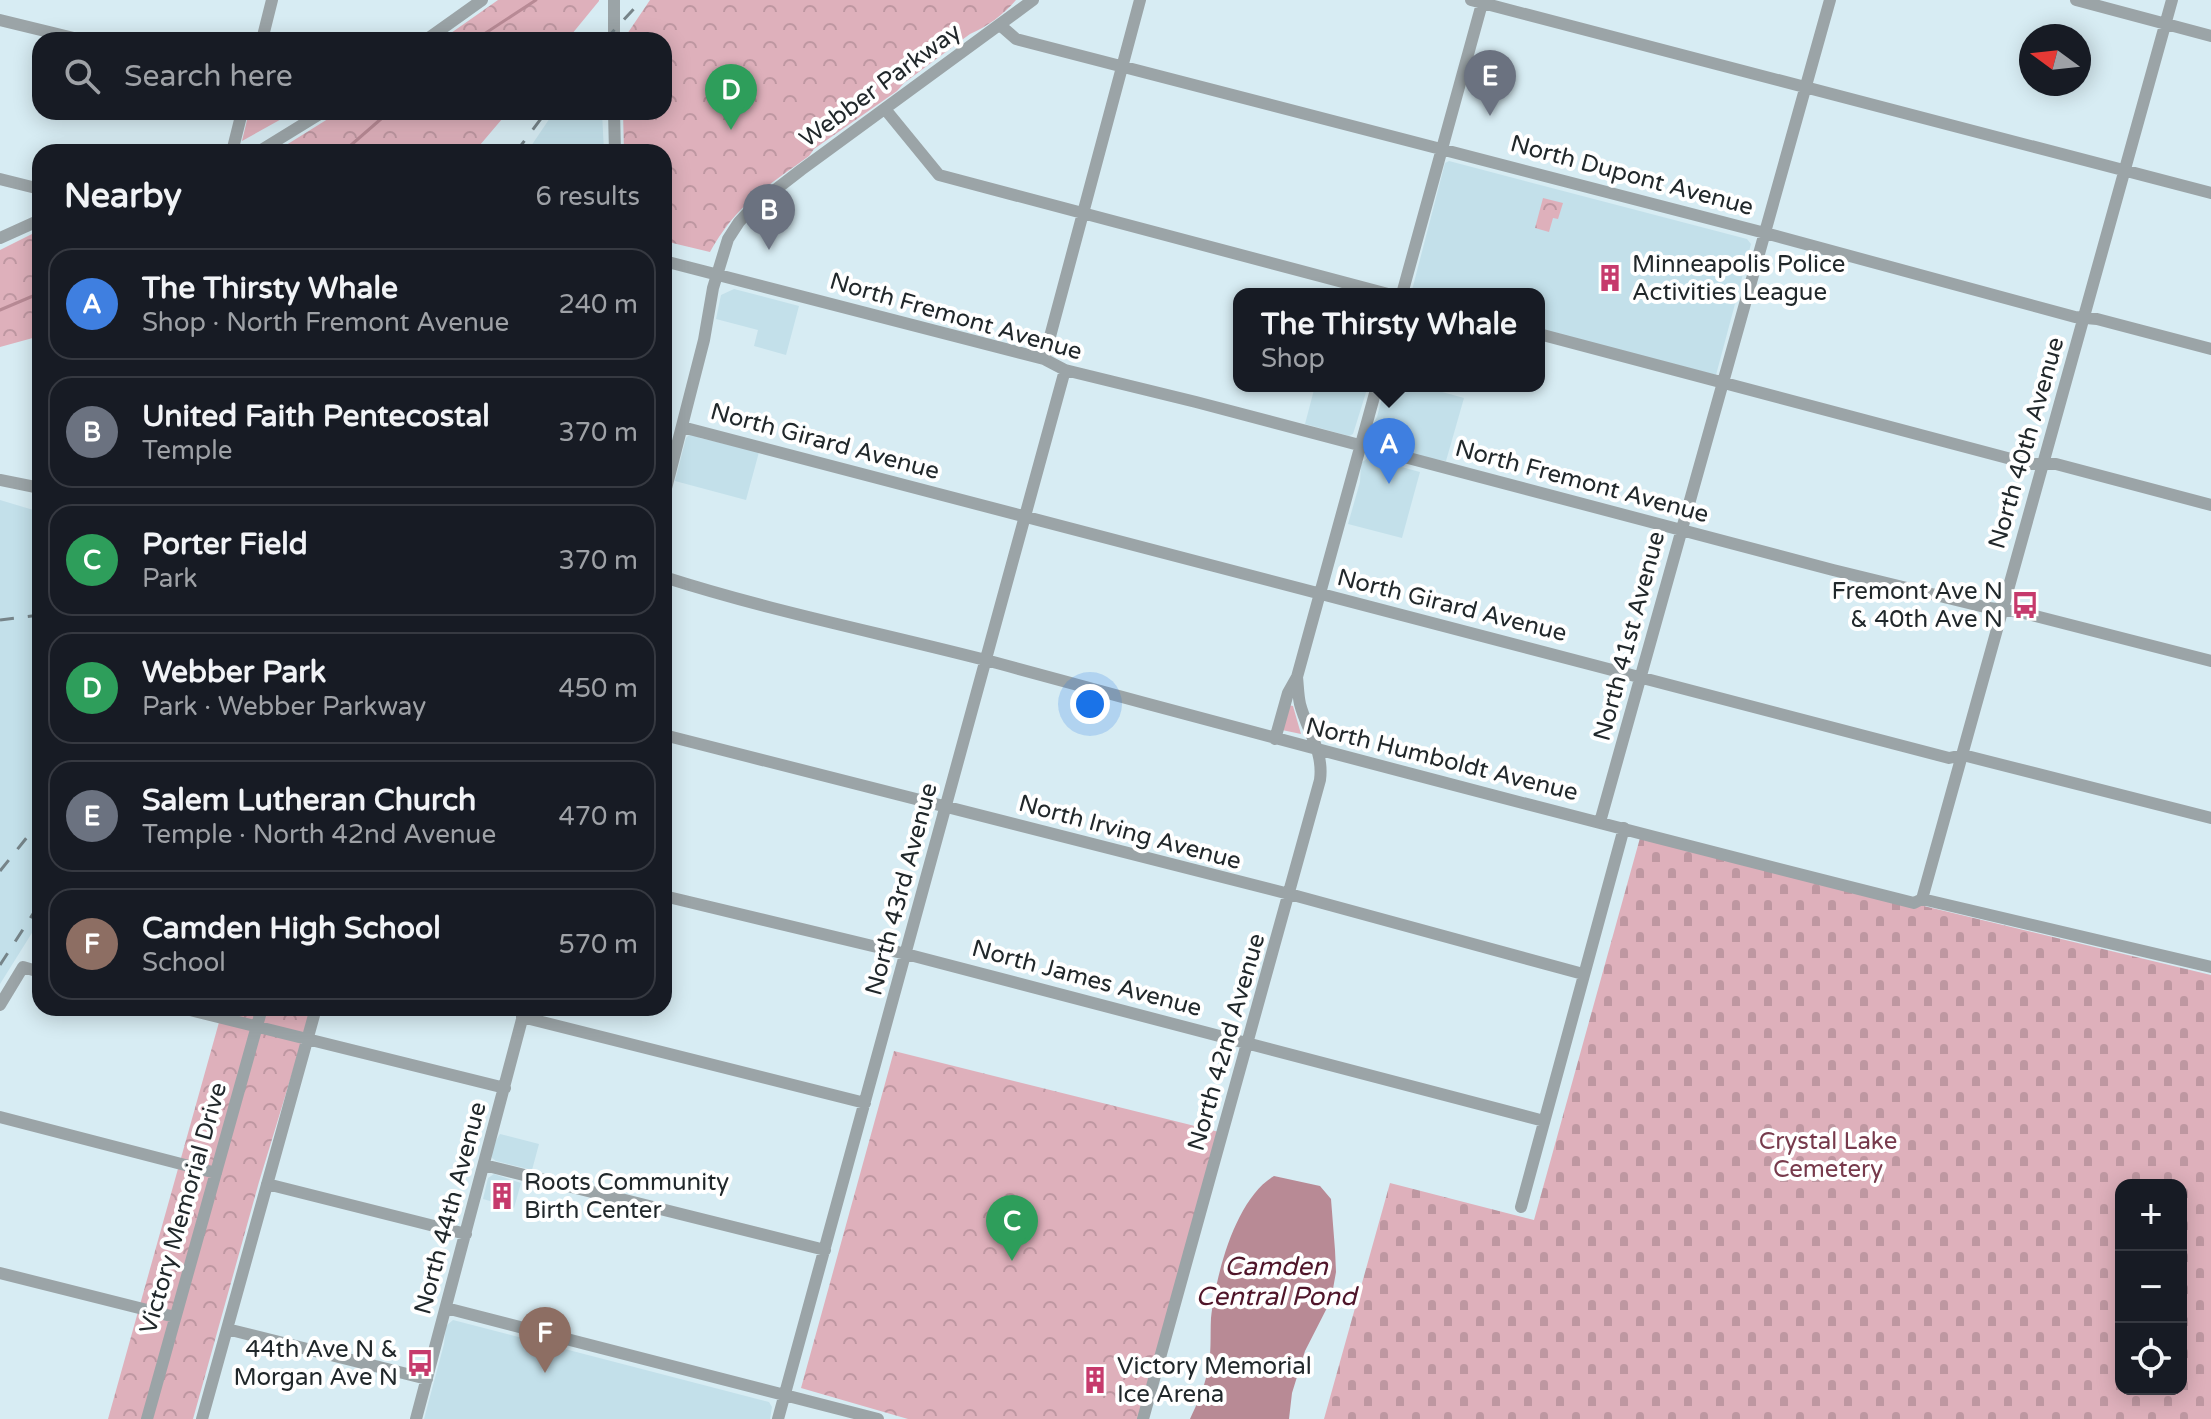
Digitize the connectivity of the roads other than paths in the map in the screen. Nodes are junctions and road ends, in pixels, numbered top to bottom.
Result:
1 (272, 0) edge
2 (482, 0) edge
3 (614, 0) edge
4 (1033, 0) edge
5 (1140, 0) edge
6 (1830, 0) edge
7 (2076, 0) edge
8 (2172, 0) edge
9 (1479, 1) edge
10 (0, 20) edge
11 (2166, 24) junction
12 (1000, 25) junction
13 (49, 32) edge
14 (264, 32) edge
15 (437, 32) edge
16 (614, 32) edge
17 (2211, 36) edge
18 (1122, 66) junction
19 (1805, 87) junction
20 (885, 109) junction
21 (240, 120) edge
22 (310, 120) edge
23 (614, 120) edge
24 (234, 144) edge
25 (271, 144) edge
26 (615, 144) edge
27 (1442, 148) junction
28 (2125, 171) junction
29 (0, 179) edge
30 (32, 187) edge
31 (2211, 193) edge
32 (1083, 214) junction
33 (32, 224) edge
34 (1765, 233) junction
35 (0, 238) edge
36 (672, 263) edge
37 (717, 274) junction
38 (1365, 288) edge
39 (1404, 288) edge
40 (2084, 319) junction
41 (1545, 336) edge
42 (2211, 349) edge
43 (1044, 359) junction
44 (1065, 370) junction
45 (1724, 383) junction
46 (1375, 392) edge
47 (682, 427) junction
48 (1361, 445) junction
49 (2043, 464) junction
50 (672, 465) edge
51 (0, 480) edge
52 (32, 486) edge
53 (2211, 505) edge
54 (1025, 517) junction
55 (1681, 530) junction
56 (672, 580) edge
57 (1319, 594) junction
58 (2002, 611) junction
59 (986, 660) junction
60 (2211, 661) edge
61 (1297, 677) junction
62 (1640, 677) junction
63 (672, 737) edge
64 (1275, 739) junction
65 (1319, 750) junction
66 (1963, 755) junction
67 (946, 806) junction
68 (2211, 818) edge
69 (1600, 822) junction
70 (1624, 828) junction
71 (1289, 896) junction
72 (672, 898) edge
73 (1922, 899) junction
74 (906, 954) junction
75 (2211, 967) edge
76 (32, 970) edge
77 (1583, 974) junction
78 (0, 1005) edge
79 (214, 1016) edge
80 (260, 1016) edge
81 (314, 1016) edge
82 (523, 1016) edge
83 (535, 1016) edge
84 (257, 1027) junction
85 (307, 1038) junction
86 (1248, 1043) junction
87 (505, 1088) junction
88 (865, 1103) junction
89 (0, 1117) edge
90 (1544, 1121) junction
91 (484, 1165) junction
92 (216, 1173) junction
93 (267, 1184) junction
94 (1521, 1207) dead end
95 (466, 1234) junction
96 (825, 1250) junction
97 (0, 1273) edge
98 (446, 1308) junction
99 (175, 1317) junction
100 (227, 1329) junction
101 (427, 1379) junction
102 (785, 1397) junction
103 (147, 1419) edge
104 (202, 1419) edge
105 (416, 1419) edge
106 (778, 1419) edge
107 (878, 1419) edge
108 (1143, 1419) edge

1 - 14 street
2 - 15 street
3 - 16 street
4 - 12 street, Webber Parkway
5 - 18 street
6 - 19 street, North 41st Avenue
7 - 11 street
8 - 11 street, North 40th Avenue
9 - 19 street
9 - 27 street
10 - 13 street
11 - 17 street
11 - 28 street, North 40th Avenue
12 - 18 street, North Dupont Avenue
12 - 20 street, Webber Parkway
18 - 27 street, North Dupont Avenue
18 - 32 street
19 - 28 street
19 - 34 street, North 41st Avenue
20 - 32 street
20 - 37 street, Webber Parkway
21 - 24 street
22 - 25 street
23 - 26 street
27 - 34 street, North Dupont Avenue
27 - 39 street
28 - 31 street
28 - 40 street, North 40th Avenue
29 - 30 street
32 - 38 street
32 - 43 street
33 - 35 street
34 - 40 street, North Dupont Avenue
34 - 45 street, North 41st Avenue
36 - 37 street, North Fremont Avenue
37 - 43 street, North Fremont Avenue
37 - 47 street
40 - 42 street, North Dupont Avenue
40 - 49 street, North 40th Avenue
41 - 45 street
43 - 44 street, North Fremont Avenue
44 - 48 street, North Fremont Avenue
44 - 54 street, North 43rd Avenue
45 - 49 street
45 - 55 street, North 41st Avenue
46 - 48 street, North 42nd Avenue
47 - 50 street
47 - 54 street, North Girard Avenue
48 - 55 street, North Fremont Avenue
48 - 57 street, North 42nd Avenue
49 - 53 street
49 - 58 street, North 40th Avenue
51 - 52 street
54 - 57 street, North Girard Avenue
54 - 59 street, North 43rd Avenue
55 - 58 street, North Fremont Avenue
55 - 62 street, North 41st Avenue
56 - 59 street, North Humboldt Avenue
57 - 61 street, North 42nd Avenue
57 - 62 street, North Girard Avenue
58 - 60 street, North Fremont Avenue
58 - 66 street, North 40th Avenue
59 - 64 street, North Humboldt Avenue
59 - 67 street, North 43rd Avenue
61 - 64 street, North 42nd Avenue
61 - 65 street, North 42nd Avenue
62 - 66 street, North Girard Avenue
62 - 69 street, North 41st Avenue
63 - 67 street, North Irving Avenue
64 - 65 street, North Humboldt Avenue
65 - 69 street, North Humboldt Avenue
65 - 71 street, North 42nd Avenue
66 - 68 street, North Girard Avenue
66 - 73 street, North 40th Avenue
67 - 71 street, North Irving Avenue
67 - 74 street, North 43rd Avenue
69 - 70 street, North Humboldt Avenue
70 - 73 street, North Humboldt Avenue
70 - 77 street
71 - 77 street, North Irving Avenue
71 - 86 street, North 42nd Avenue
72 - 74 street, North James Avenue
73 - 75 street, North Humboldt Avenue
74 - 86 street, North James Avenue
74 - 88 street, North 43rd Avenue
76 - 78 street
77 - 90 street
79 - 84 street
80 - 84 street, Victory Memorial Drive
81 - 85 street
82 - 87 street, North 44th Avenue
83 - 88 street
84 - 85 street
84 - 92 street, Victory Memorial Drive
85 - 87 street
85 - 93 street
86 - 90 street, North James Avenue
86 - 108 street, North 42nd Avenue
87 - 91 street, North 44th Avenue
88 - 96 street, North 43rd Avenue
89 - 92 street
90 - 94 street
91 - 95 street, North 44th Avenue
91 - 96 street
92 - 99 street, Victory Memorial Drive
93 - 95 street
93 - 100 street
95 - 98 street, North 44th Avenue
96 - 102 street, North 43rd Avenue
97 - 99 street
98 - 101 street, North 44th Avenue
98 - 102 street
99 - 103 street, Victory Memorial Drive
100 - 101 street
100 - 104 street
101 - 105 street, North 44th Avenue
102 - 106 street, North 43rd Avenue
102 - 107 street

